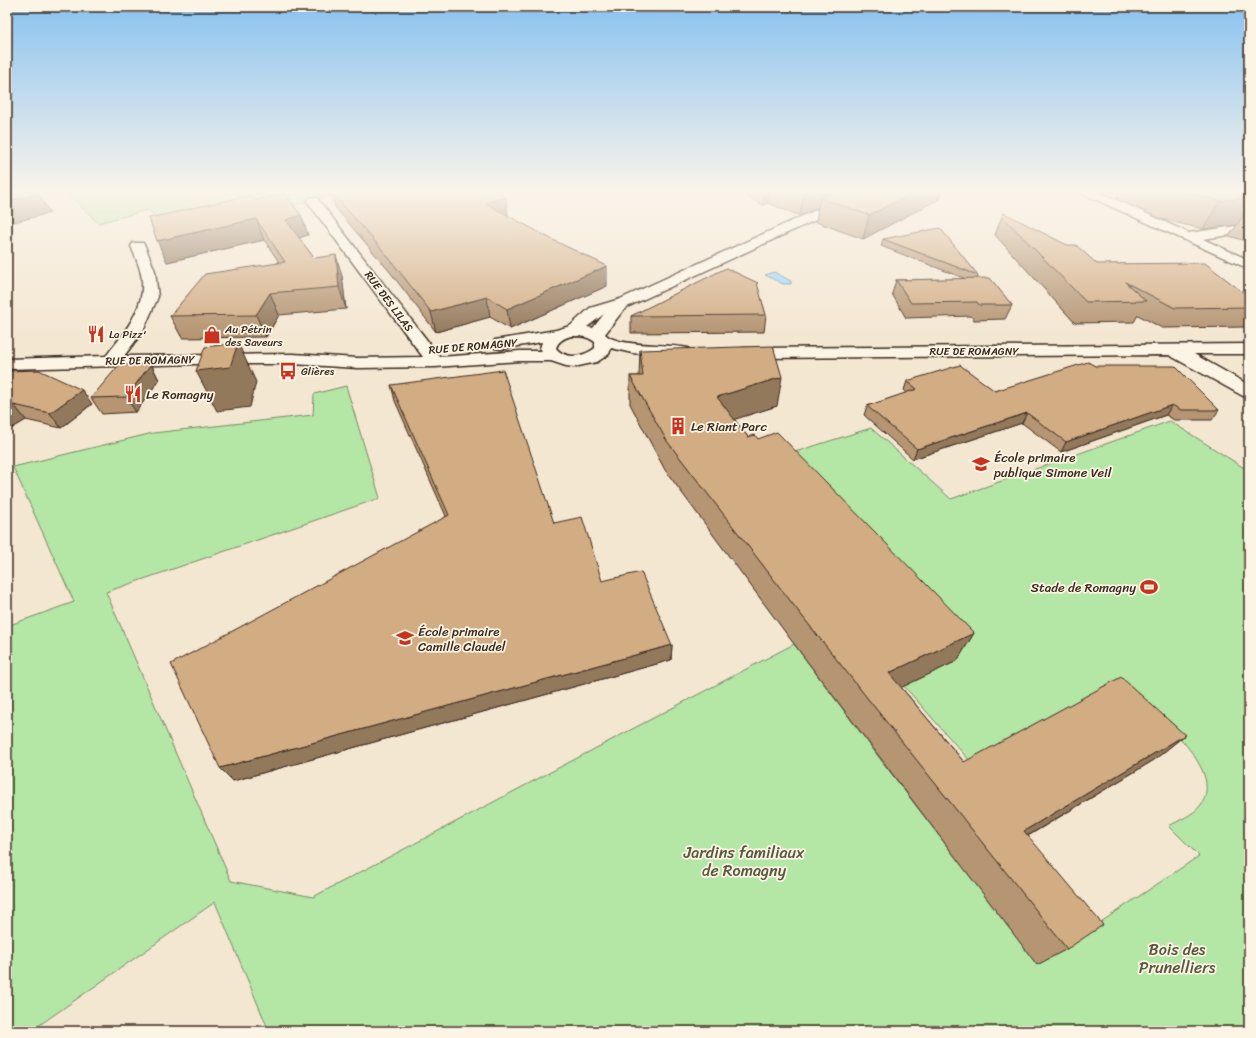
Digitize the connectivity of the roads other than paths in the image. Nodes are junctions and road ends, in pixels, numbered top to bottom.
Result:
1 (342, 238) edge
2 (765, 238) edge
3 (1191, 238) edge
4 (138, 246) dead end
5 (1249, 265) edge
6 (626, 303) junction
7 (575, 331) junction
8 (557, 336) junction
9 (599, 338) junction
10 (1249, 349) edge
11 (1173, 350) junction
12 (725, 353) edge
13 (431, 356) junction
14 (554, 356) junction
15 (591, 358) junction
16 (111, 361) junction
17 (7, 364) edge
18 (1249, 392) edge

1 - 13 street, RUE DES LILAS
2 - 6 street
3 - 5 street
4 - 16 street
6 - 7 street
6 - 9 street
7 - 8 street, RUE DE ROMAGNY
7 - 9 street
8 - 13 street, RUE DE ROMAGNY
8 - 14 street
9 - 15 street
9 - 15 street
10 - 11 street, RUE DE ROMAGNY
11 - 12 street, RUE DE ROMAGNY
11 - 18 street
13 - 14 street, RUE DE ROMAGNY
13 - 16 street, RUE DE ROMAGNY
14 - 15 street, RUE DE ROMAGNY
16 - 17 street, RUE DE ROMAGNY

